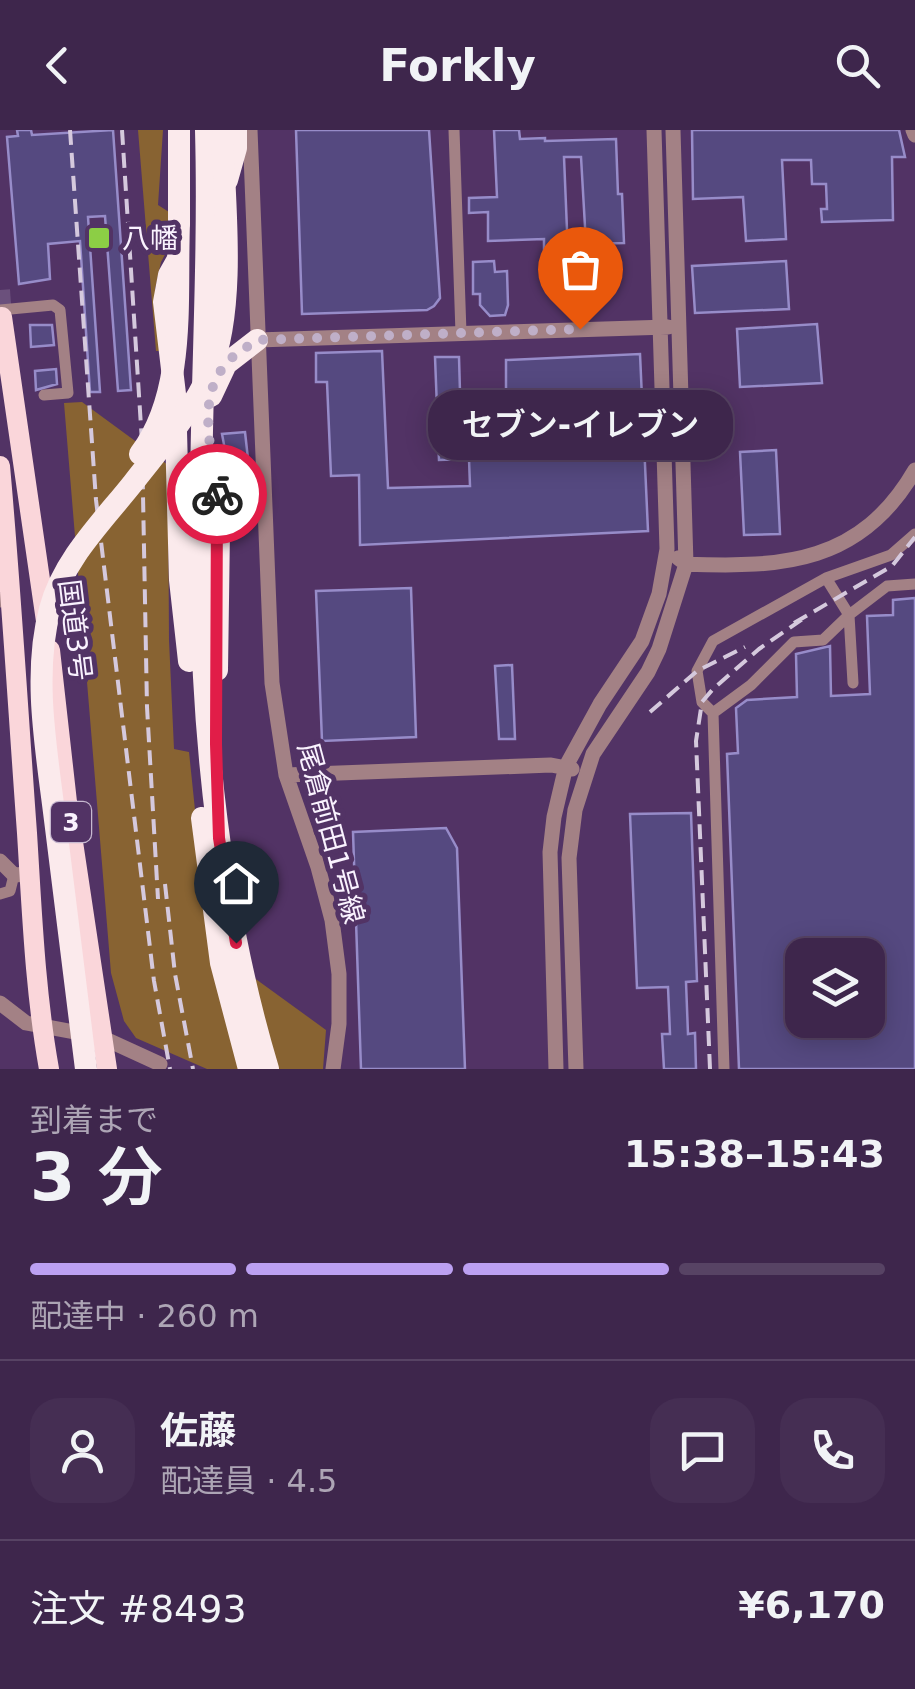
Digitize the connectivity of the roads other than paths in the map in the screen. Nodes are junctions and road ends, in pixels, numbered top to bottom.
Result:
1 (179, 130) edge
2 (193, 130) edge
3 (250, 130) edge
4 (454, 130) edge
5 (654, 130) edge
6 (672, 130) edge
7 (222, 132) edge
8 (220, 192) dead end
9 (186, 246) dead end
10 (1, 314) edge
11 (680, 326) junction
12 (659, 327) junction
13 (461, 332) junction
14 (258, 340) junction
15 (44, 395) dead end
16 (0, 466) edge
17 (915, 470) edge
18 (915, 534) edge
19 (667, 549) junction
20 (686, 564) junction
21 (826, 578) junction
22 (915, 584) edge
23 (3, 601) edge
24 (849, 615) junction
25 (189, 661) junction
26 (853, 683) dead end
27 (713, 713) junction
28 (566, 766) junction
29 (585, 774) junction
30 (286, 775) junction
31 (219, 838) junction
32 (0, 861) edge
33 (22, 874) junction
34 (0, 894) edge
35 (0, 1003) edge
36 (241, 1008) junction
37 (42, 1028) junction
38 (101, 1038) junction
39 (160, 1064) dead end
40 (49, 1069) edge
41 (76, 1069) edge
42 (86, 1069) edge
43 (107, 1069) edge
44 (249, 1069) edge
45 (268, 1069) edge
46 (333, 1069) edge
47 (556, 1069) edge
48 (576, 1069) edge
49 (724, 1069) edge

1 - 41 highway, bridge
2 - 25 highway
3 - 14 street, 尾倉前田1号線
4 - 13 street
5 - 12 street
6 - 11 street
7 - 8 highway
7 - 31 highway
7 - 42 highway, bridge
9 - 25 highway
10 - 15 street
10 - 38 highway, 国道3号 / 3
11 - 12 street
11 - 20 street
12 - 13 street
12 - 19 street
13 - 14 street
14 - 30 street, 尾倉前田1号線
14 - 31 highway
16 - 23 highway, 3
17 - 20 street
18 - 21 street
19 - 20 street
19 - 28 street
20 - 29 street
21 - 24 street
21 - 27 street
22 - 24 street
23 - 33 highway, 3
24 - 26 street
24 - 27 street
25 - 36 highway
27 - 49 street
28 - 29 street
28 - 30 street
28 - 47 street
29 - 48 street
30 - 46 street, 尾倉前田1号線
31 - 36 highway
32 - 33 street
33 - 34 street
33 - 37 highway, 3
35 - 37 street
36 - 44 highway
36 - 45 highway
37 - 38 street
37 - 40 highway, 3
37 - 43 street
38 - 39 street
38 - 43 highway, 国道3号 / 3

